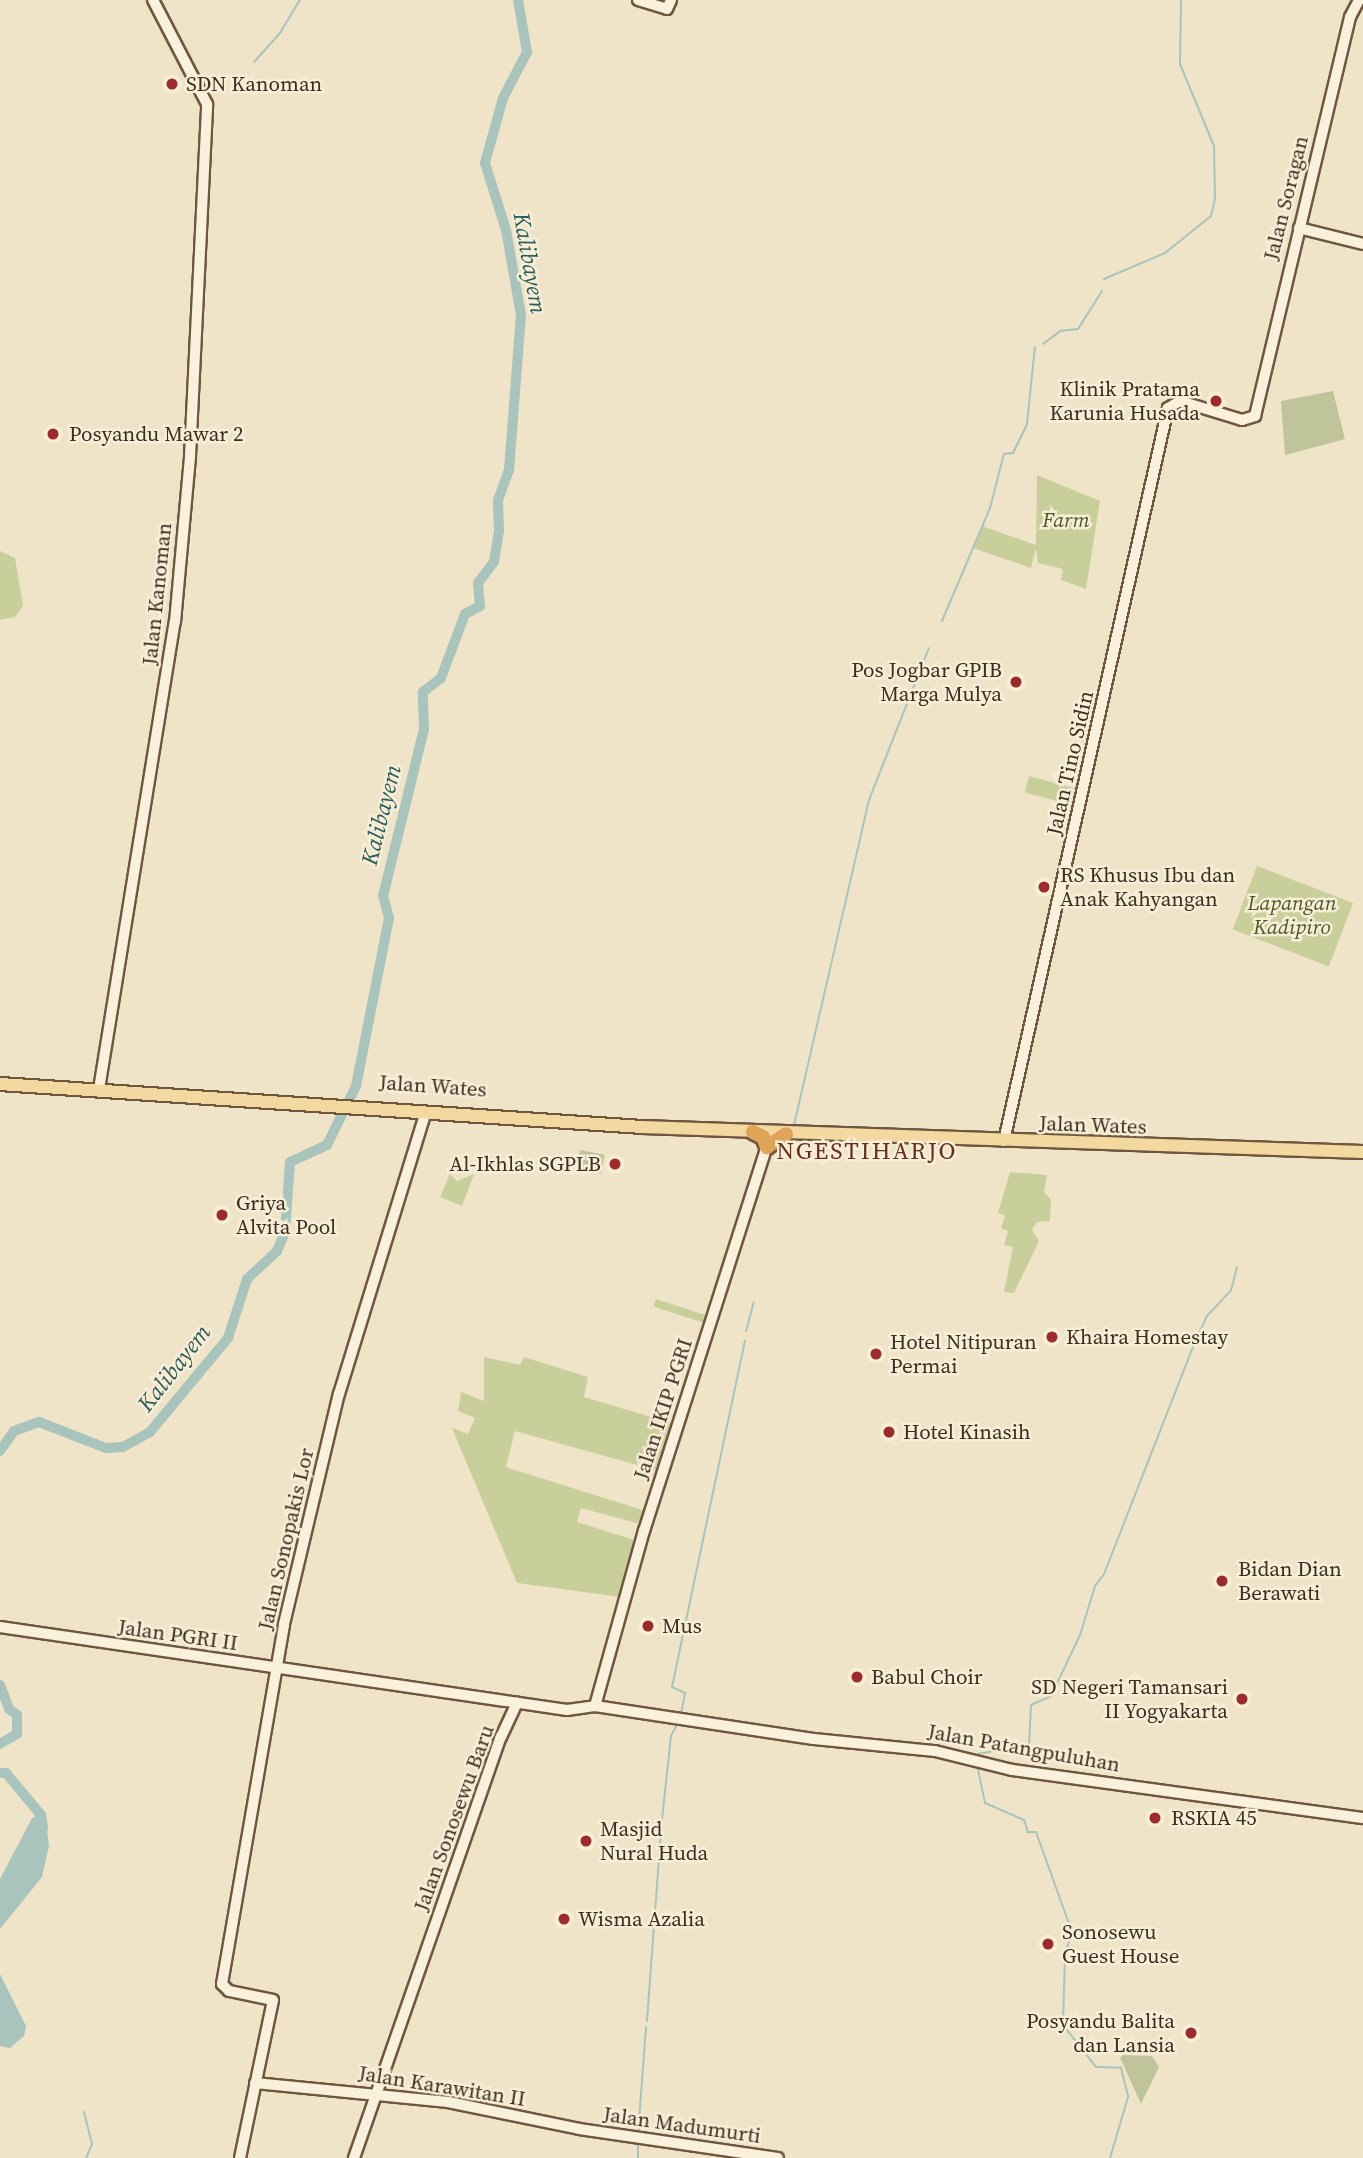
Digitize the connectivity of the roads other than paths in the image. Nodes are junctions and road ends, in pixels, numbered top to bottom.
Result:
1 (153, 0) edge
2 (638, 0) edge
3 (671, 0) edge
4 (1359, 0) edge
5 (1299, 228) junction
6 (1363, 244) edge
7 (1181, 401) joint
8 (0, 1077) edge
9 (100, 1083) junction
10 (0, 1084) edge
11 (296, 1100) junction
12 (364, 1104) junction
13 (426, 1112) junction
14 (753, 1132) joint
15 (774, 1135) junction
16 (1003, 1141) junction
17 (1363, 1152) edge
18 (0, 1627) edge
19 (277, 1667) junction
20 (517, 1703) junction
21 (594, 1706) junction
22 (1363, 1818) edge
23 (256, 2083) junction
24 (377, 2095) junction
25 (579, 2129) joint
26 (240, 2158) edge
27 (355, 2158) edge
28 (778, 2158) edge

1 - 9 street, Jalan Kanoman
2 - 3 street
4 - 5 street, Jalan Soragan
5 - 6 street
5 - 7 street, Jalan Soragan
7 - 16 street, Jalan Tino Sidin
8 - 9 main road, Jalan Wates
9 - 11 main road, Jalan Wates
10 - 11 main road, Jalan Wates
11 - 12 main road, Jalan Wates
12 - 13 main road, Jalan Wates
12 - 15 main road, Jalan Wates
13 - 14 main road, Jalan Wates
13 - 19 street, Jalan Sonopakis Lor
14 - 15 highway
15 - 16 main road, Jalan Wates
15 - 21 street, Jalan IKIP PGRI
16 - 17 main road, Jalan Wates
18 - 19 street, Jalan PGRI II
19 - 20 street, Jalan PGRI II
19 - 23 street, Jalan Sonopakis Lor
20 - 21 street, Jalan PGRI II
20 - 24 street, Jalan Sonosewu Baru
21 - 22 street, Jalan Patangpuluhan
23 - 24 street, Jalan Karawitan II
23 - 26 street
24 - 25 street, Jalan Karawitan II
24 - 27 street, Jalan Sonosewu Baru
25 - 28 street, Jalan Madumurti

